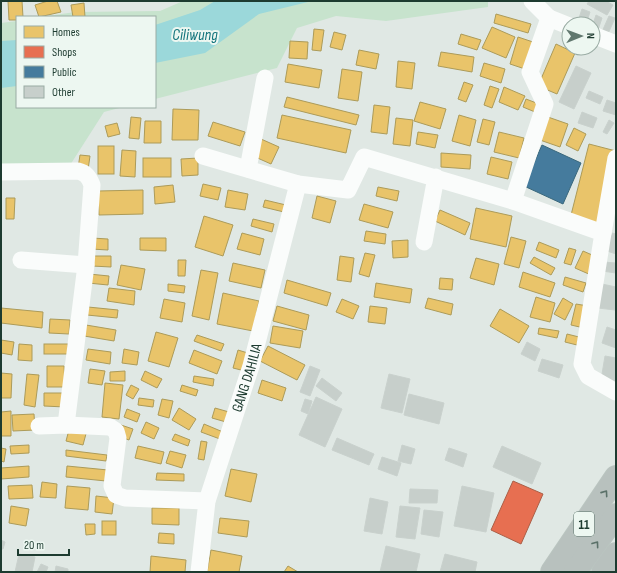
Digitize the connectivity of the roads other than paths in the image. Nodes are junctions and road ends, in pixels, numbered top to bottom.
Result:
1 (532, 1) edge
2 (549, 18) junction
3 (561, 23) edge
4 (601, 38) edge
5 (616, 44) edge
6 (266, 78) dead end
7 (204, 156) dead end
8 (616, 158) edge
9 (248, 169) junction
10 (1, 172) edge
11 (436, 177) junction
12 (298, 184) junction
13 (513, 201) junction
14 (603, 234) junction
15 (424, 242) dead end
16 (21, 260) dead end
17 (86, 265) junction
18 (616, 392) edge
19 (66, 425) junction
20 (39, 426) dead end
21 (616, 477) edge
22 (207, 501) junction
23 (616, 515) edge
24 (616, 554) edge
25 (198, 572) edge
26 (552, 572) edge
27 (575, 572) edge
28 (603, 572) edge

1 - 2 street
2 - 3 street
2 - 13 street
4 - 5 street
6 - 9 street
7 - 9 street
8 - 14 street
9 - 12 street
10 - 17 street
11 - 12 street
11 - 13 street
11 - 15 street
12 - 22 street, GANG DAHILIA
13 - 14 street
14 - 18 street
16 - 17 street
17 - 19 street
19 - 20 street
19 - 22 street
26 -> 21 highway, 11
22 - 25 street, GANG DAHILIA
27 -> 23 highway
24 - 28 highway

